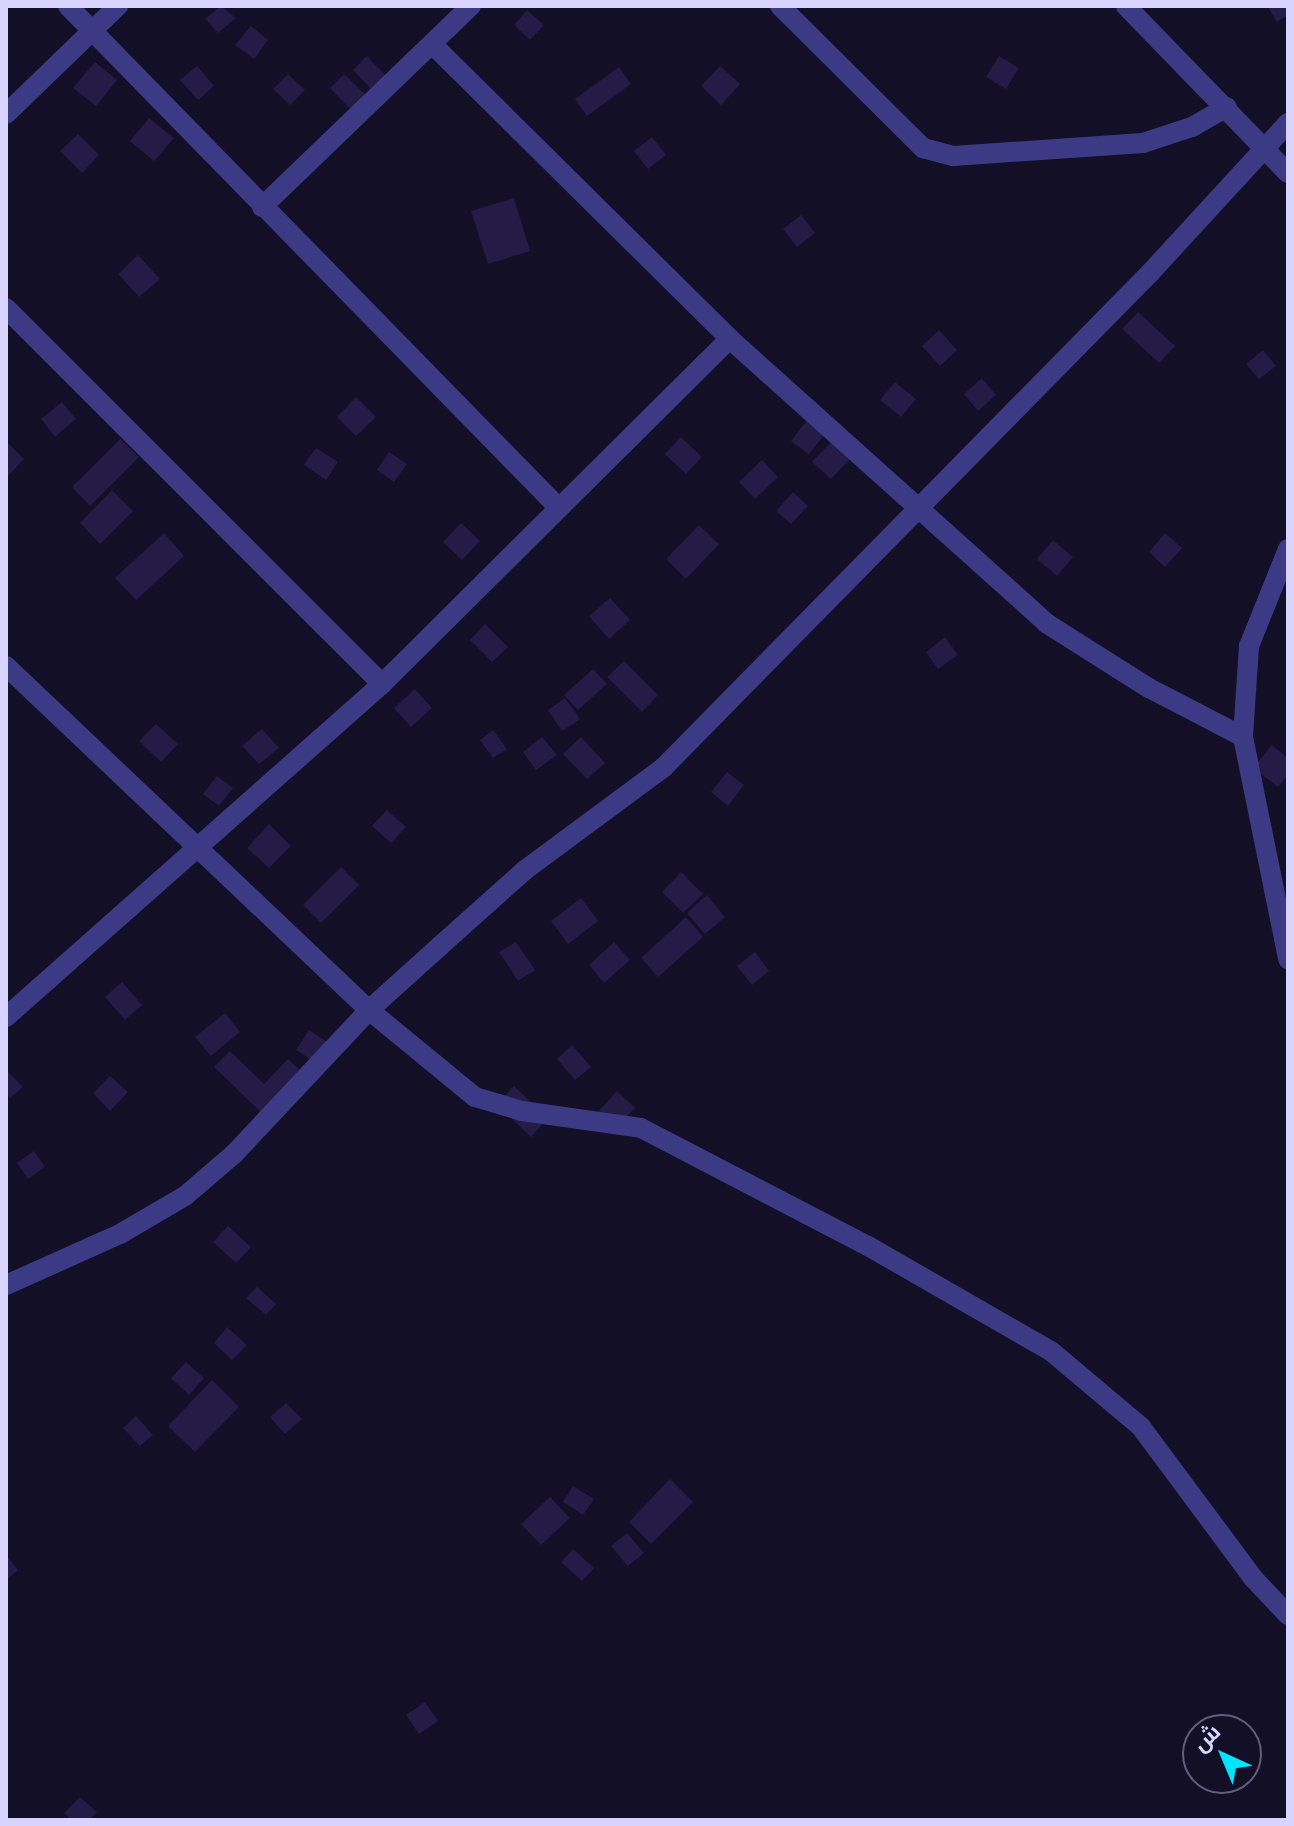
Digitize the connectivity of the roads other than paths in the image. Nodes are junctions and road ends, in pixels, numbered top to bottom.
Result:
1 (68, 6) edge
2 (118, 6) edge
3 (471, 6) edge
4 (780, 6) edge
5 (1126, 6) edge
6 (93, 31) junction
7 (432, 44) junction
8 (1227, 107) junction
9 (6, 114) edge
10 (1288, 123) edge
11 (1264, 145) junction
12 (1288, 173) edge
13 (262, 207) junction
14 (6, 308) edge
15 (730, 339) junction
16 (917, 504) junction
17 (557, 506) junction
18 (1288, 549) edge
19 (6, 666) edge
20 (382, 684) junction
21 (1243, 737) junction
22 (198, 845) junction
23 (1288, 959) edge
24 (369, 1010) junction
25 (6, 1017) edge
26 (6, 1285) edge
27 (1288, 1615) edge

1 - 6 street
2 - 6 street
3 - 7 street
4 - 8 street
5 - 8 street
6 - 9 street
6 - 13 street
7 - 13 street
7 - 15 street
8 - 11 street
10 - 11 street
11 - 12 street
11 - 16 street
13 - 17 street
14 - 20 street
15 - 16 street
15 - 17 street
16 - 21 street
16 - 24 street
17 - 20 street
18 - 21 street
19 - 22 street
20 - 22 street
21 - 23 street
22 - 24 street
22 - 25 street
24 - 26 street
24 - 27 street

